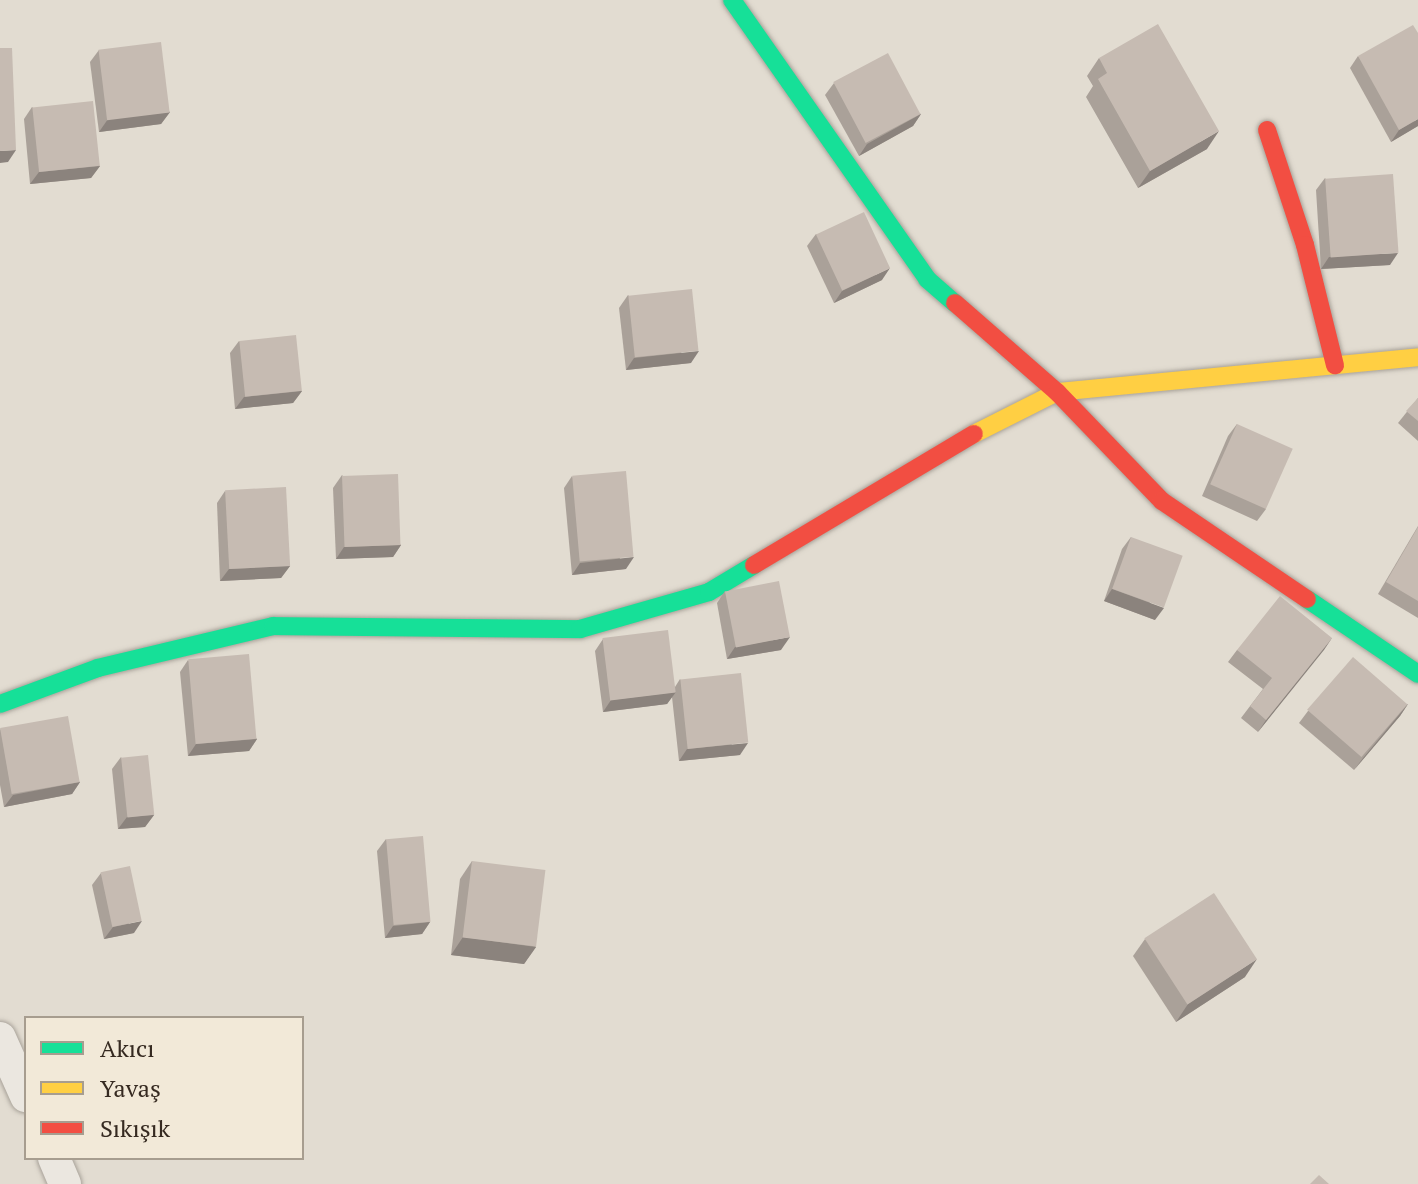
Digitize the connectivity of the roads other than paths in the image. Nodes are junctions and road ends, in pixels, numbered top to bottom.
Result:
1 (732, 0) edge
2 (1267, 130) dead end
3 (1418, 357) edge
4 (1335, 365) junction
5 (1057, 392) junction
6 (1418, 674) edge
7 (0, 704) edge
8 (0, 1038) edge
9 (24, 1092) edge
10 (55, 1160) edge
11 (65, 1184) edge

1 - 5 street
2 - 4 street
3 - 4 street
4 - 5 street
5 - 6 street
5 - 7 street
8 - 9 street
10 - 11 street

